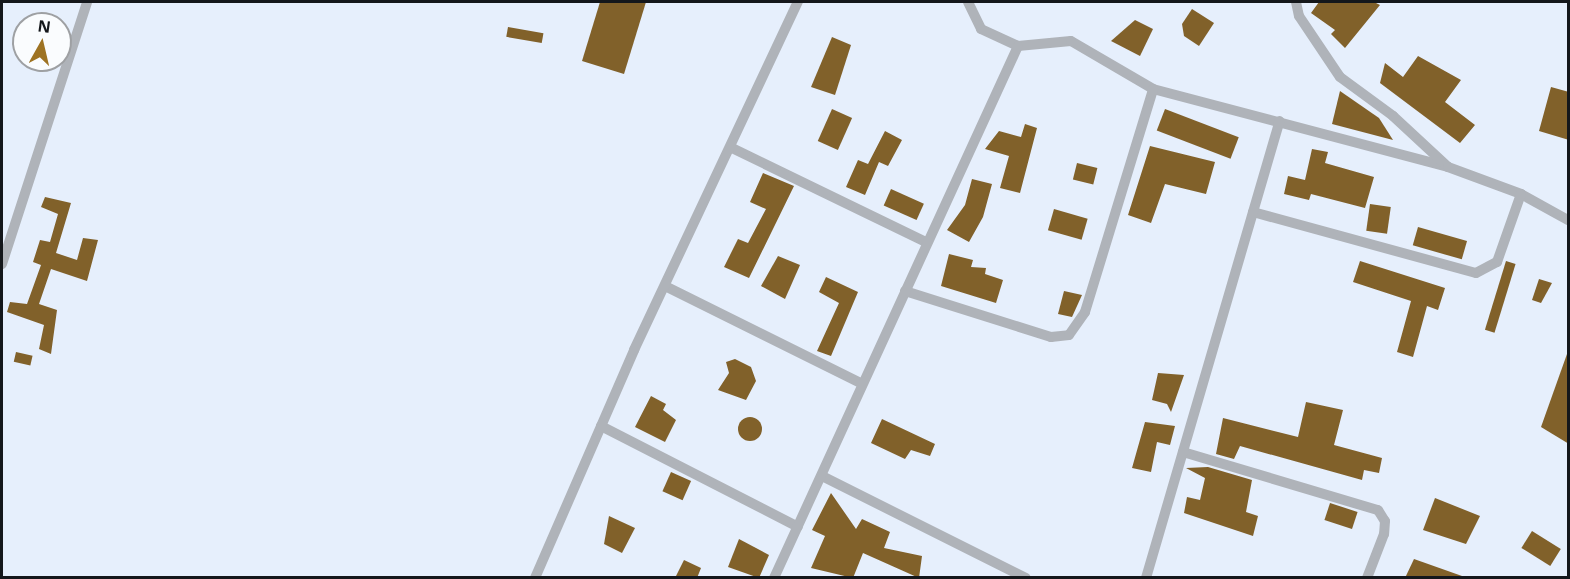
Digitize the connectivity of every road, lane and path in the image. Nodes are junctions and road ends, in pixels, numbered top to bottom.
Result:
1 (87, 2) edge
2 (798, 2) edge
3 (968, 2) edge
4 (1296, 2) edge
5 (1018, 46) junction
6 (1153, 89) junction
7 (1280, 122) junction
8 (732, 148) junction
9 (1448, 167) junction
10 (1521, 194) junction
11 (1253, 212) junction
12 (1569, 220) edge
13 (926, 242) junction
14 (2, 264) edge
15 (664, 286) junction
16 (905, 291) junction
17 (862, 384) junction
18 (601, 426) junction
19 (1183, 452) junction
20 (822, 476) junction
21 (798, 527) junction
22 (536, 575) edge
23 (548, 578) edge
24 (774, 578) edge
25 (1026, 578) edge
26 (1146, 578) edge
27 (1367, 578) edge

1 - 14 street
2 - 8 street
3 - 5 street
4 - 9 street
5 - 6 street
5 - 13 street
6 - 7 street
6 - 16 street
7 - 9 street
7 - 11 street
8 - 13 street
8 - 15 street
9 - 10 street
10 - 11 street
10 - 12 street
11 - 19 street
13 - 16 street
15 - 17 street
15 - 18 street
16 - 17 street
17 - 20 street
18 - 21 street
18 - 22 street
19 - 26 street
19 - 27 street
20 - 21 street
20 - 25 street
21 - 24 street
22 - 23 street

